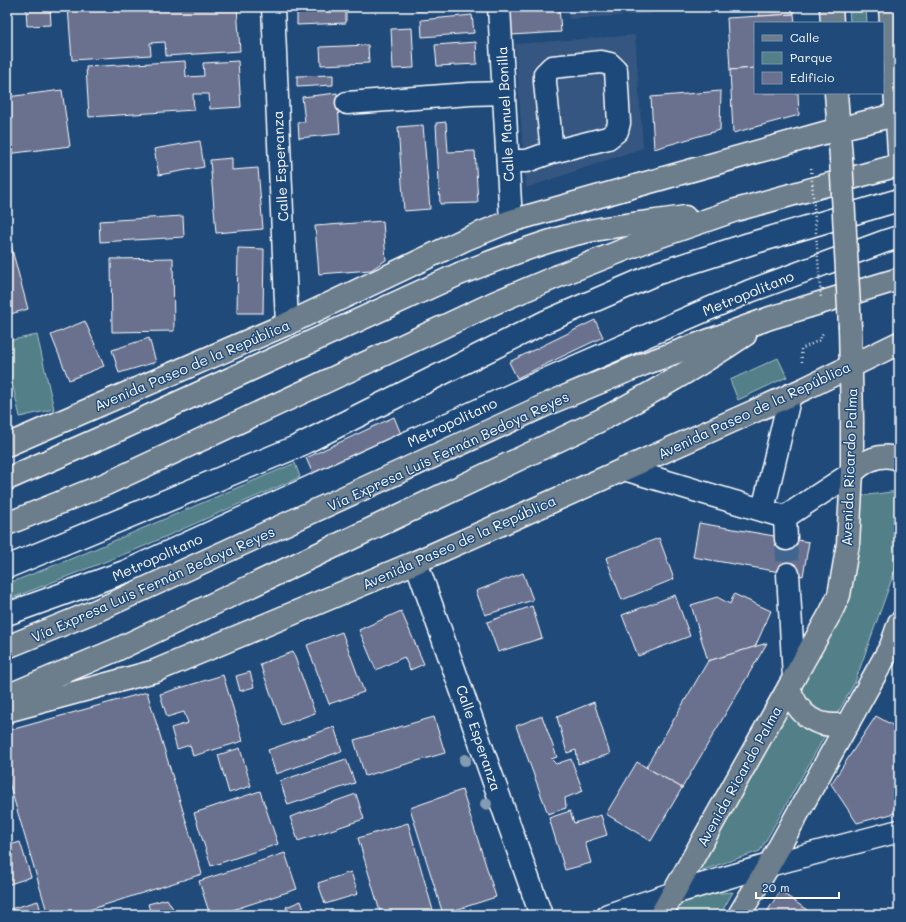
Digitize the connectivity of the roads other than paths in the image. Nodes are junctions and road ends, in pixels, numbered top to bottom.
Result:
1 (273, 7) edge
2 (499, 7) edge
3 (831, 7) edge
4 (890, 7) edge
5 (832, 22) edge
6 (504, 93) junction
7 (836, 94) edge
8 (347, 103) dead end
9 (898, 114) edge
10 (838, 128) junction
11 (899, 146) edge
12 (552, 152) junction
13 (899, 153) edge
14 (508, 161) junction
15 (899, 165) edge
16 (899, 200) edge
17 (736, 210) junction
18 (511, 221) junction
19 (899, 237) edge
20 (899, 279) edge
21 (770, 318) junction
22 (287, 324) junction
23 (899, 343) edge
24 (851, 365) junction
25 (790, 395) junction
26 (7, 445) edge
27 (899, 459) edge
28 (624, 469) junction
29 (852, 473) junction
30 (7, 479) edge
31 (763, 510) junction
32 (785, 517) junction
33 (7, 524) edge
34 (786, 538) tunnel mouth
35 (416, 562) junction
36 (7, 567) edge
37 (788, 574) tunnel mouth
38 (7, 614) edge
39 (899, 624) edge
40 (7, 647) edge
41 (791, 682) junction
42 (7, 696) edge
43 (7, 711) edge
44 (848, 724) junction
45 (899, 831) edge
46 (769, 866) junction
47 (674, 892) junction
48 (617, 913) edge
49 (541, 915) edge
50 (661, 915) edge
51 (739, 915) edge

1 - 22 street, Calle Esperanza
2 - 6 street, Calle Manuel Bonilla
3 - 5 main road
4 - 9 main road
6 - 8 street
6 - 14 street, Calle Manuel Bonilla
7 - 10 main road, Avenida Ricardo Palma
9 - 10 main road, Avenida Paseo de la República
9 - 11 main road
10 - 18 main road, Avenida Paseo de la República
10 - 24 main road, Avenida Ricardo Palma, bridge
11 - 13 main road
12 - 12 street
12 - 14 street
14 - 18 street, Calle Manuel Bonilla
15 - 17 main road
16 - 36 street
17 - 30 main road
17 - 33 main road
18 - 22 main road, Avenida Paseo de la República
19 - 38 street, Metropolitano
20 - 21 main road, Vía Expresa Luis Fernán Bedoya Reyes
21 - 40 main road, Vía Expresa Luis Fernán Bedoya Reyes
21 - 42 main road
22 - 26 main road, Avenida Paseo de la República
23 - 24 main road, Avenida Paseo de la República
24 - 25 main road, Avenida Paseo de la República
24 - 29 main road, Avenida Ricardo Palma
25 - 28 main road, Avenida Paseo de la República
25 - 31 street
27 - 29 main road
28 - 31 street
28 - 35 main road, Avenida Paseo de la República
29 - 32 street
29 - 41 main road, Avenida Ricardo Palma
31 - 32 street
32 - 34 street
35 - 43 main road, Avenida Paseo de la República
35 - 49 street, Calle Esperanza
37 - 41 street
39 - 44 main road
41 - 44 main road
41 - 47 main road, Avenida Ricardo Palma
44 - 46 main road
45 - 46 street
46 - 47 street
46 - 51 main road
47 - 48 street
47 - 50 main road, Avenida Ricardo Palma

